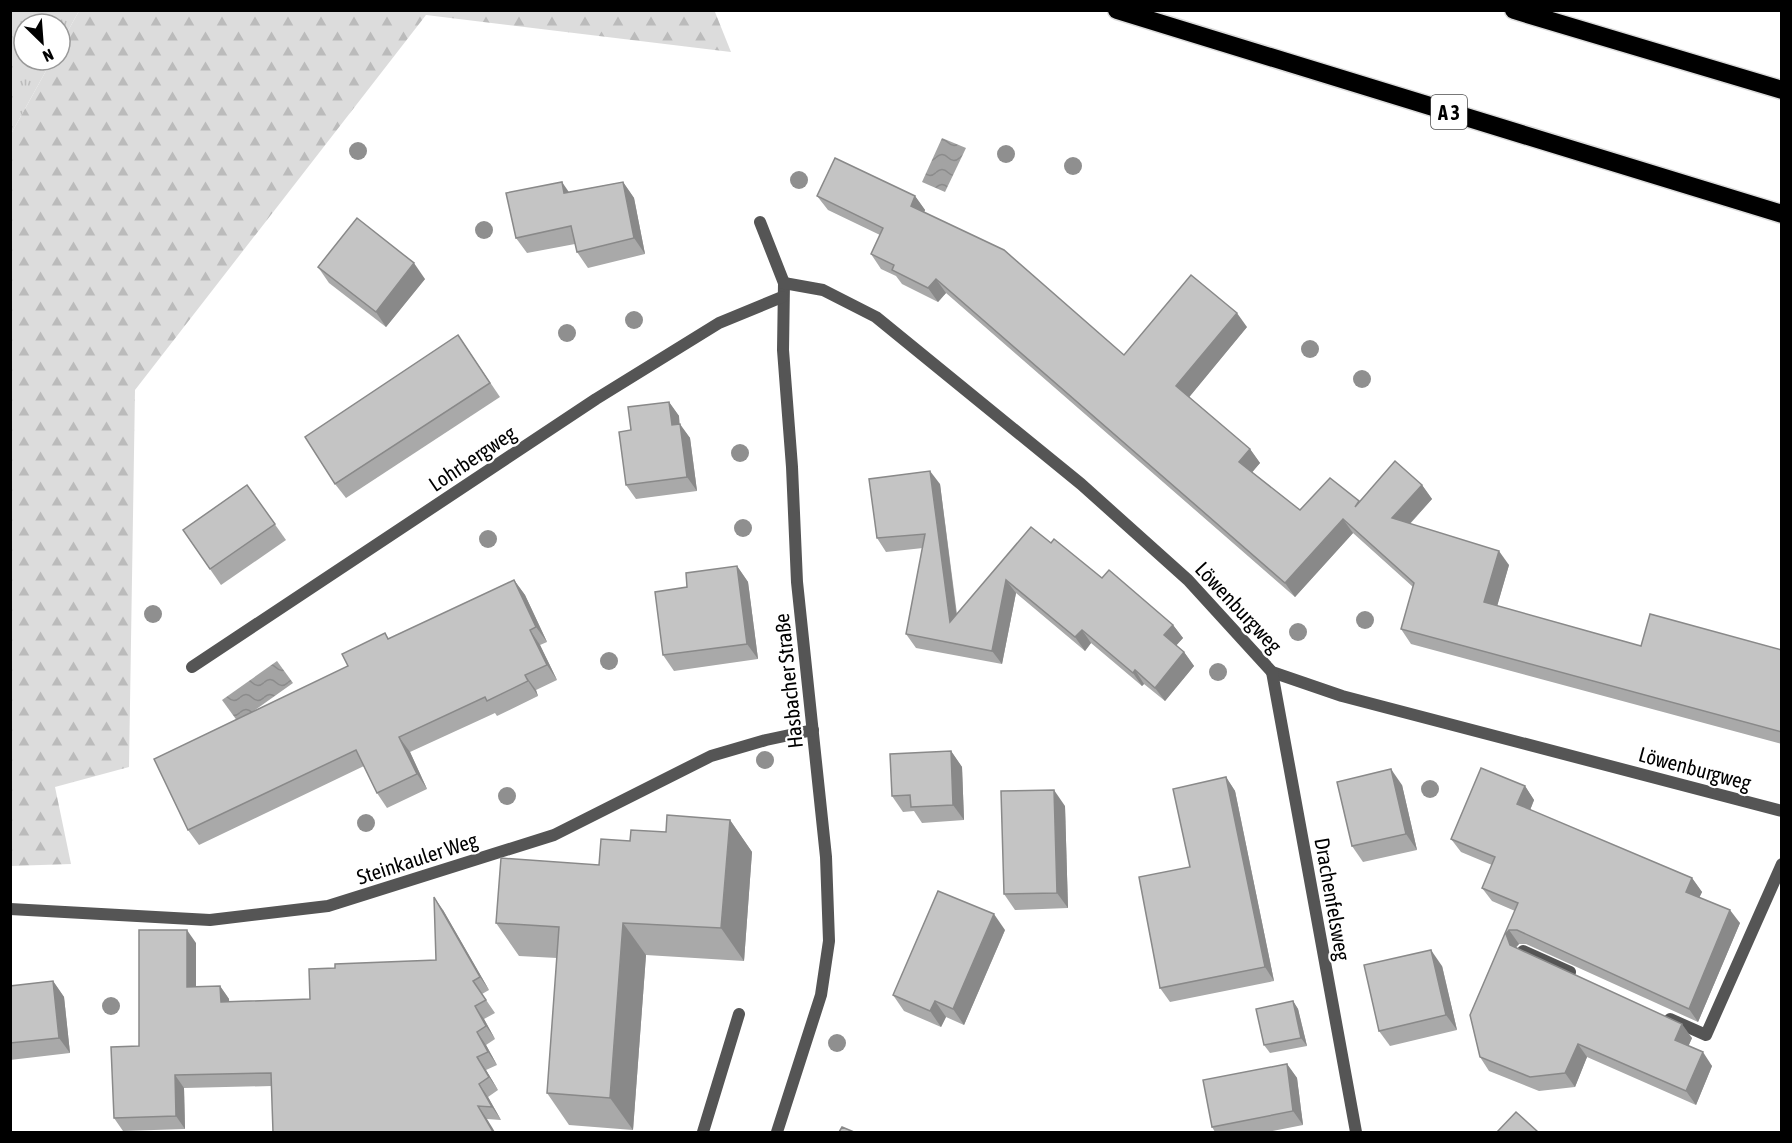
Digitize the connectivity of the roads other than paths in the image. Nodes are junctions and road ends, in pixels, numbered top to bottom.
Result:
1 (1117, 10) edge
2 (1514, 10) edge
3 (1782, 90) edge
4 (1782, 214) edge
5 (760, 222) dead end
6 (784, 283) junction
7 (782, 297) junction
8 (192, 667) dead end
9 (1272, 672) junction
10 (813, 730) junction
11 (1782, 811) edge
12 (1782, 864) edge
13 (10, 909) edge
14 (1523, 951) edge
15 (1577, 975) edge
16 (739, 1014) dead end
17 (1663, 1015) edge
18 (703, 1132) edge
19 (777, 1132) edge
20 (1356, 1132) edge

1 - 4 highway, A 3
2 - 3 highway
5 - 6 street, Hasbacher Straße
6 - 7 street, Hasbacher Straße
6 - 9 street, Löwenburgweg
7 - 8 street, Lohrbergweg
7 - 10 street, Hasbacher Straße
9 - 11 street, Löwenburgweg
9 - 20 street, Drachenfelsweg
10 - 13 street, Steinkauler Weg
10 - 19 street, Hasbacher Straße
12 - 17 street
14 - 15 street
16 - 18 street

